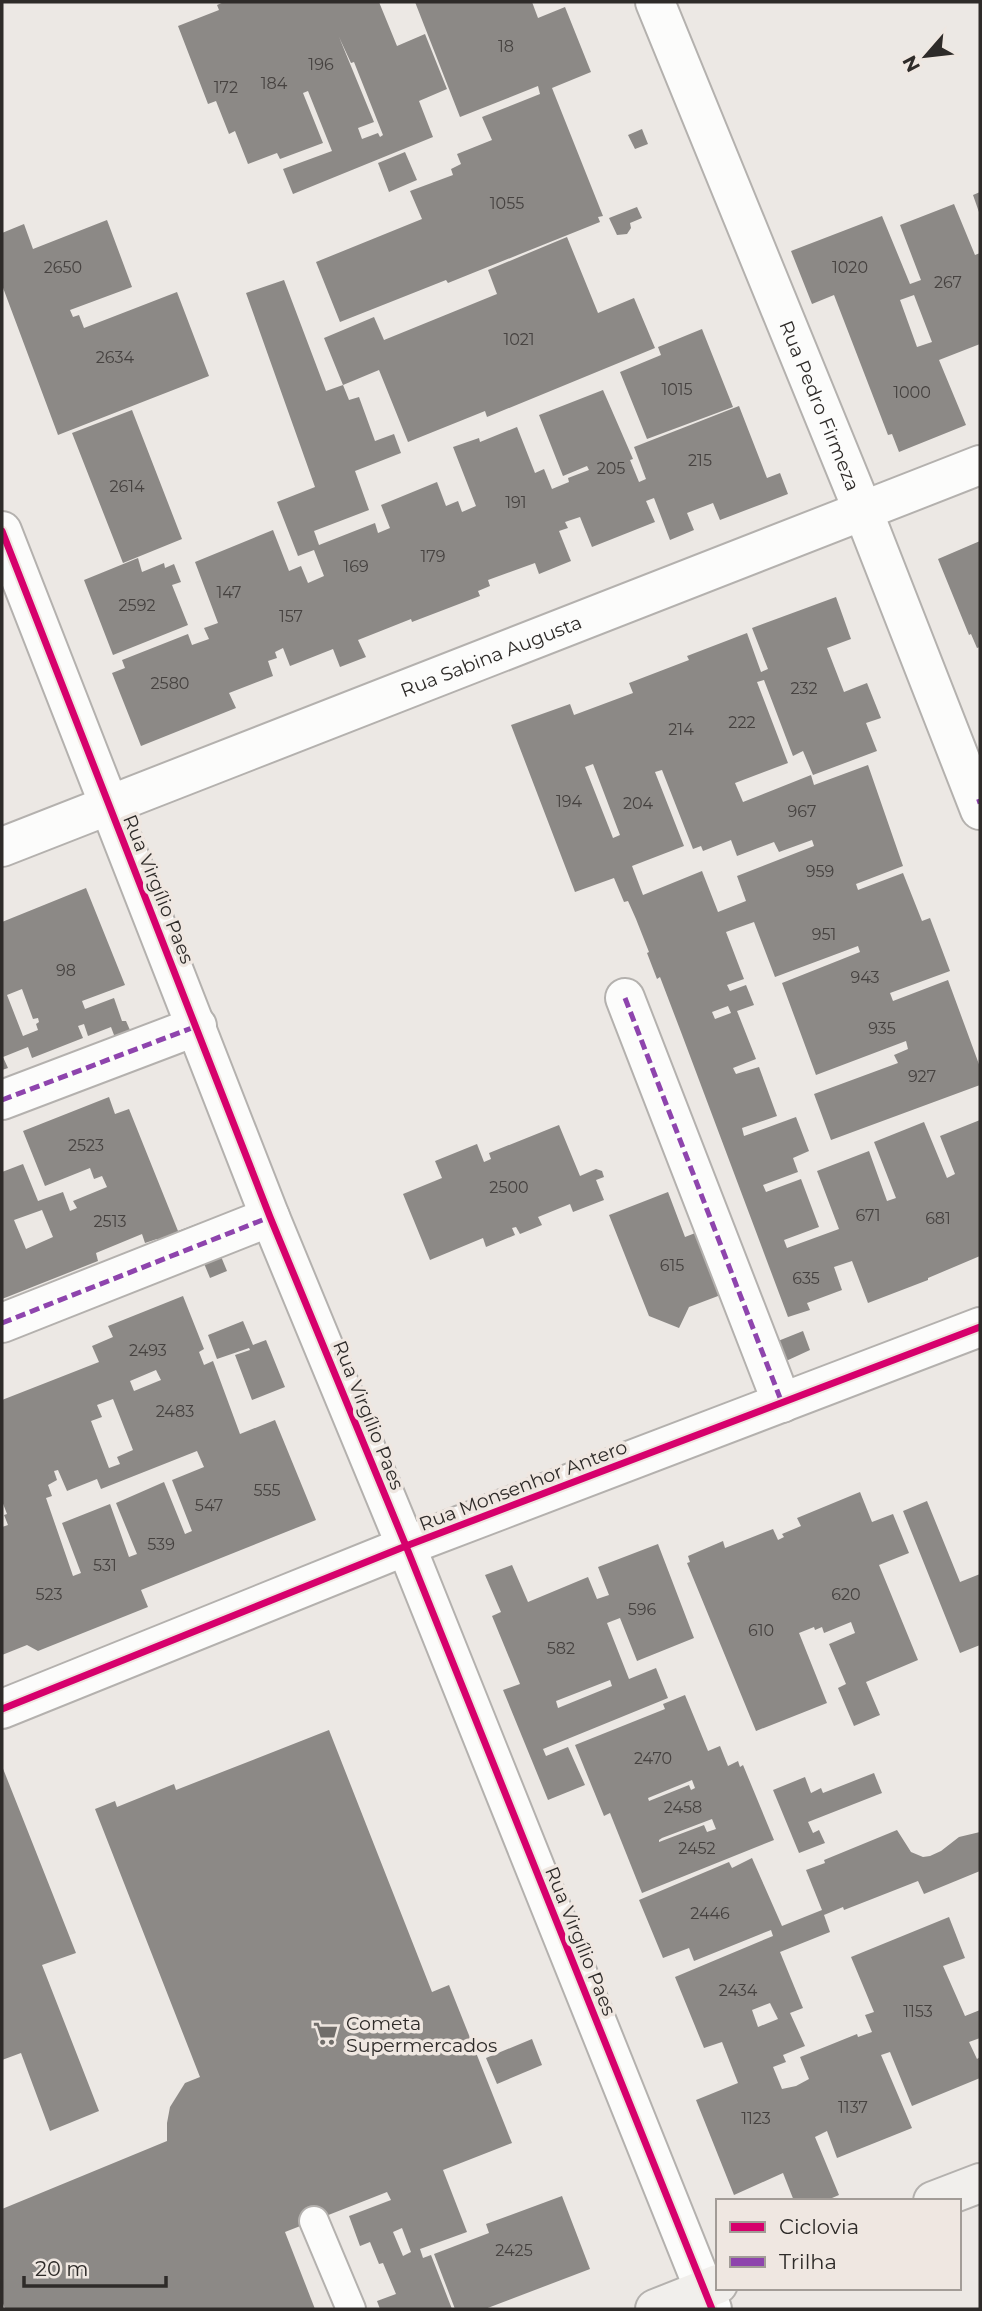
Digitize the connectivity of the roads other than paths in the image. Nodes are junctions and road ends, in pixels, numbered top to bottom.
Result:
1 (655, 2) edge
2 (980, 465) edge
3 (863, 511) junction
4 (2, 531) edge
5 (109, 804) junction
6 (979, 804) edge
7 (2, 847) edge
8 (625, 998) dead end
9 (197, 1026) junction
10 (2, 1100) edge
11 (270, 1217) junction
12 (2, 1323) edge
13 (980, 1327) edge
14 (782, 1403) junction
15 (406, 1546) junction
16 (2, 1709) edge
17 (980, 2183) edge
18 (938, 2199) edge
19 (314, 2221) dead end
20 (711, 2294) edge
21 (351, 2309) edge
22 (655, 2309) edge

1 - 3 street, Rua Pedro Firmeza
2 - 3 street, Rua Sabina Augusta
3 - 5 street, Rua Sabina Augusta
3 - 6 street, Rua Pedro Firmeza
4 - 5 street, Rua Virgílio Paes
5 - 7 street, Rua Sabina Augusta
5 - 9 street, Rua Virgílio Paes
8 - 14 street
9 - 10 street
9 - 11 street, Rua Virgílio Paes
11 - 12 street
11 - 15 street, Rua Virgílio Paes
13 - 14 street, Rua Monsenhor Antero
14 - 15 street, Rua Monsenhor Antero
15 - 16 street, Rua Monsenhor Antero
15 - 20 street, Rua Virgílio Paes
17 - 18 street
19 - 21 lane
20 - 22 street

